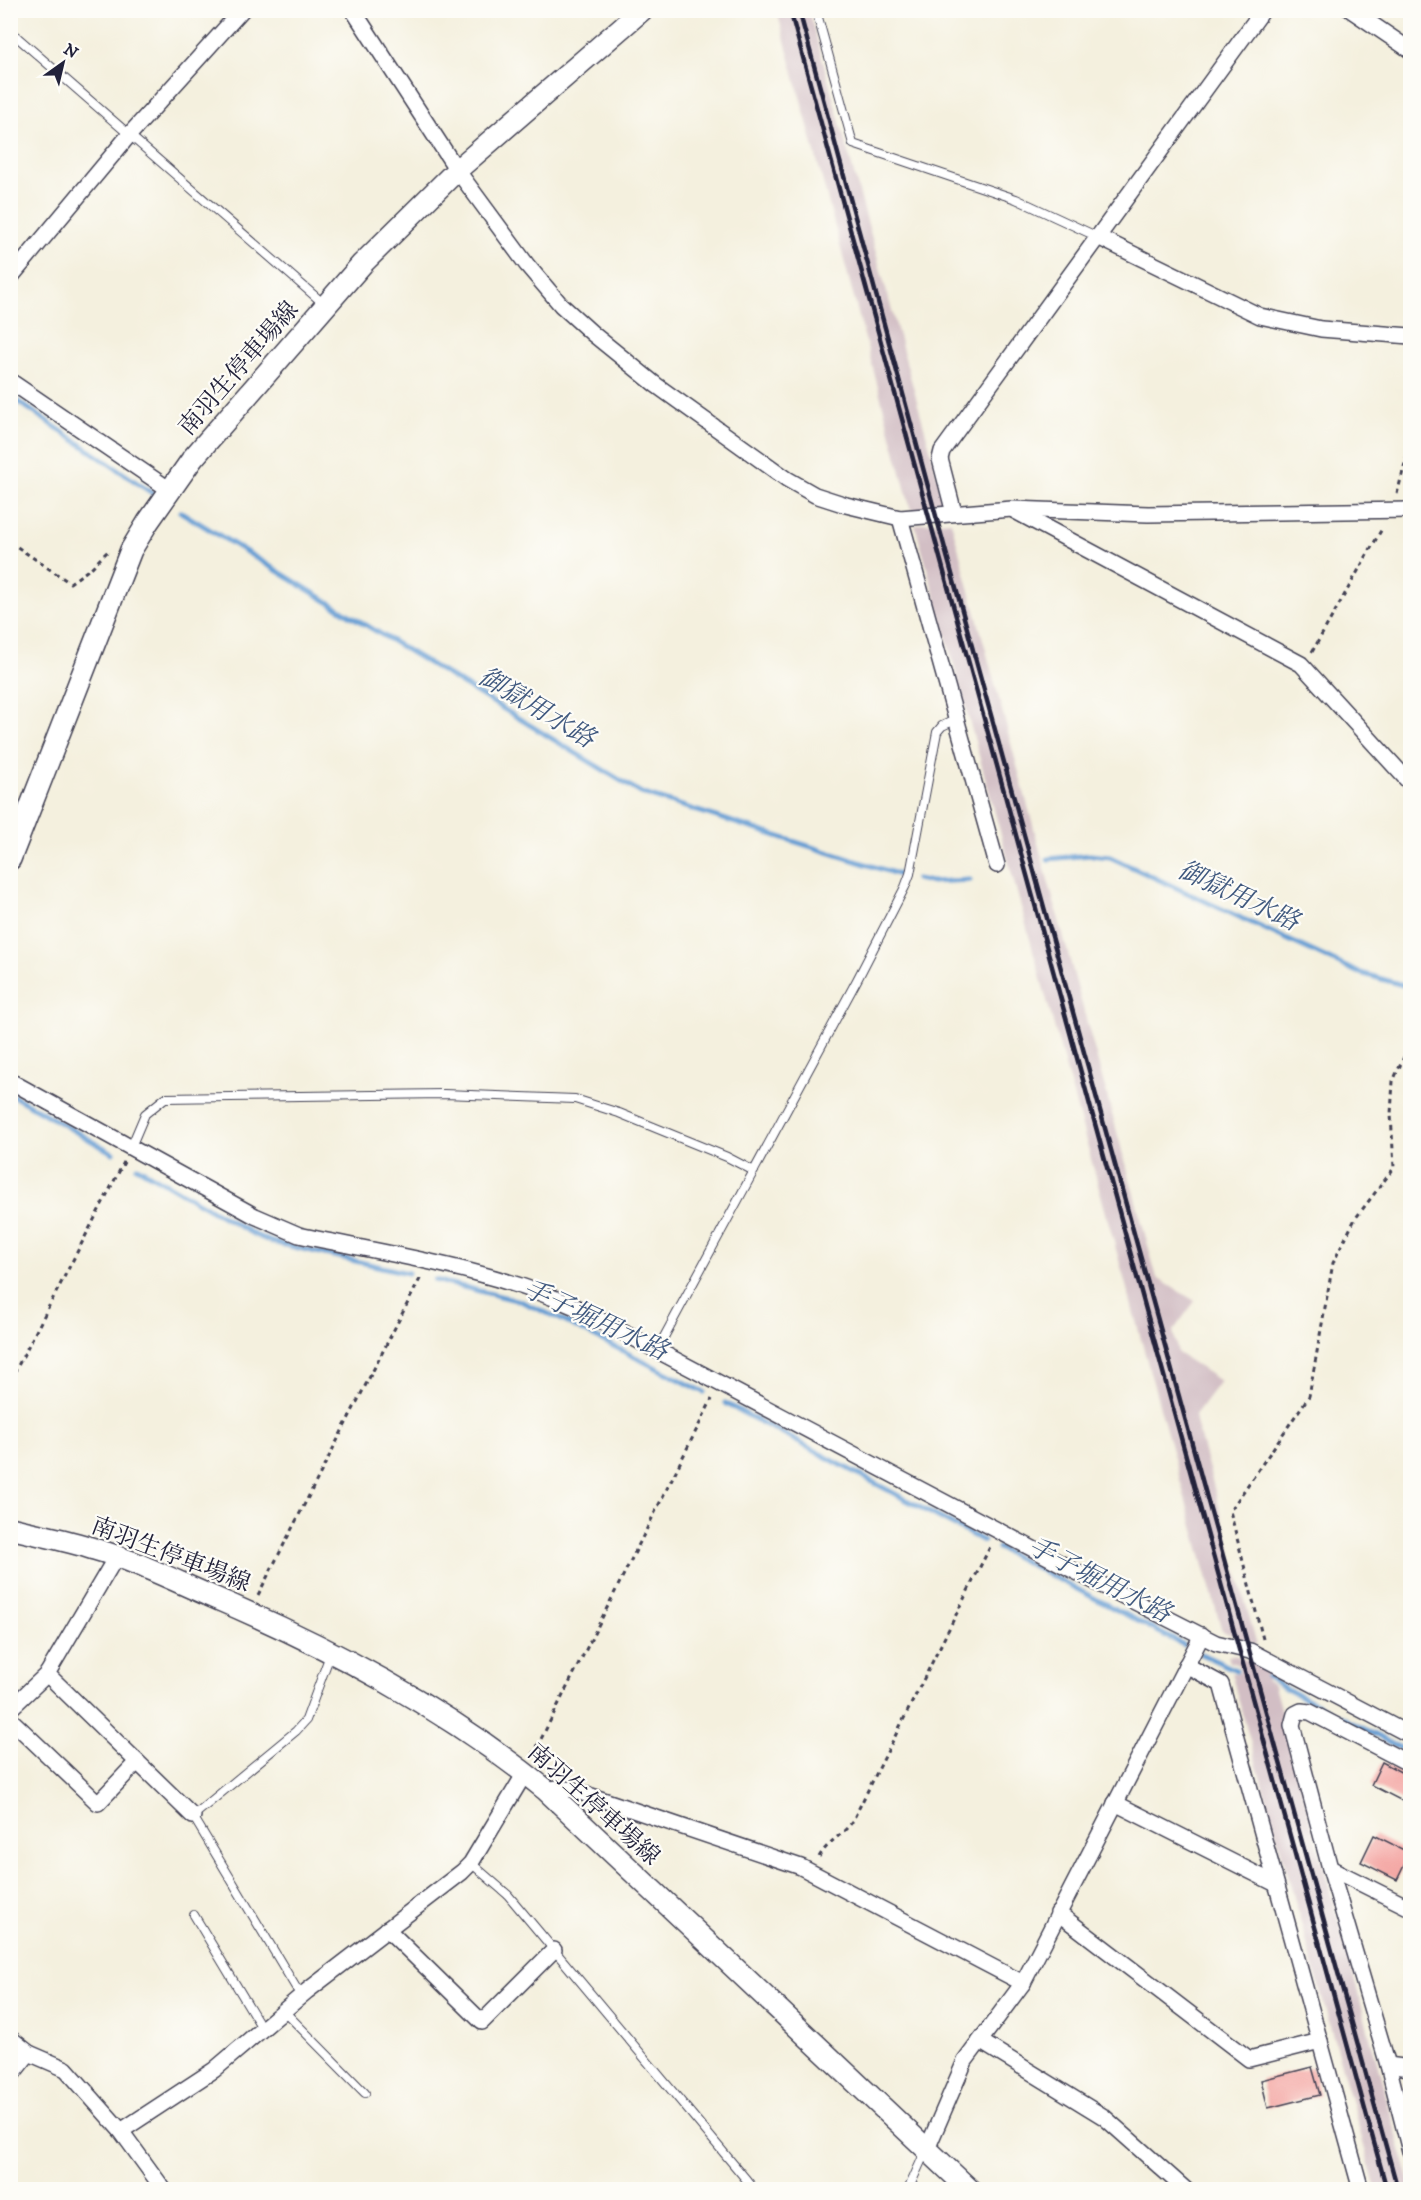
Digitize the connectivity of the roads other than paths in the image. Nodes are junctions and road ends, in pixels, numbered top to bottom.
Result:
1 (242, 10) edge
2 (353, 10) edge
3 (642, 10) edge
4 (816, 10) edge
5 (1263, 10) edge
6 (1351, 10) edge
7 (10, 31) edge
8 (1410, 50) edge
9 (130, 134) junction
10 (457, 170) junction
11 (1098, 237) junction
12 (10, 278) edge
13 (326, 306) junction
14 (1410, 336) edge
15 (10, 381) edge
16 (170, 490) junction
17 (1012, 509) junction
18 (1410, 510) edge
19 (954, 513) junction
20 (900, 518) junction
21 (955, 720) junction
22 (1410, 783) edge
23 (10, 859) edge
24 (997, 865) dead end
25 (10, 1081) edge
26 (131, 1148) junction
27 (754, 1171) junction
28 (657, 1350) junction
29 (10, 1528) edge
30 (116, 1557) junction
31 (1202, 1635) junction
32 (332, 1651) junction
33 (1186, 1665) junction
34 (46, 1674) junction
35 (10, 1709) edge
36 (10, 1719) edge
37 (1410, 1735) edge
38 (137, 1762) junction
39 (1410, 1764) edge
40 (525, 1773) junction
41 (546, 1790) junction
42 (1115, 1803) junction
43 (193, 1816) junction
44 (471, 1863) junction
45 (1330, 1868) junction
46 (1276, 1884) junction
47 (1410, 1908) edge
48 (1058, 1913) junction
49 (194, 1915) dead end
50 (387, 1929) junction
51 (554, 1950) junction
52 (1023, 1983) junction
53 (300, 1996) junction
54 (283, 2010) junction
55 (262, 2028) junction
56 (10, 2038) edge
57 (980, 2041) junction
58 (1320, 2041) junction
59 (29, 2053) junction
60 (1388, 2065) junction
61 (1410, 2068) edge
62 (10, 2077) edge
63 (365, 2093) dead end
64 (121, 2131) junction
65 (927, 2149) junction
66 (1410, 2151) edge
67 (164, 2190) edge
68 (755, 2190) edge
69 (908, 2190) edge
70 (970, 2190) edge
71 (1186, 2190) edge
72 (1361, 2190) edge

1 - 9 street
2 - 10 street
3 - 10 main road, 南羽生停車場線
4 - 11 lane
5 - 11 street
6 - 8 street
7 - 9 lane
9 - 12 street
9 - 13 lane
10 - 13 main road, 南羽生停車場線
10 - 20 street
11 - 14 street
11 - 19 street
13 - 16 main road, 南羽生停車場線
15 - 16 street
16 - 23 main road, 南羽生停車場線
17 - 18 street
17 - 19 street
17 - 22 street
19 - 20 street
20 - 21 street
21 - 24 street
21 - 27 lane
25 - 26 street
26 - 27 lane
26 - 28 street
27 - 28 lane
28 - 31 street
29 - 30 main road, 南羽生停車場線
30 - 32 main road, 南羽生停車場線
30 - 34 street
31 - 33 street
31 - 37 street
32 - 40 main road, 南羽生停車場線
32 - 43 lane
33 - 42 street
33 - 46 street
34 - 35 street
34 - 38 street
36 - 38 street
38 - 43 street
39 - 45 street
40 - 41 main road, 南羽生停車場線
40 - 44 street
41 - 52 street
41 - 65 main road, 南羽生停車場線
42 - 46 street
42 - 48 street
43 - 53 lane
44 - 50 street
44 - 51 lane
45 - 47 street
45 - 60 street
46 - 58 street
48 - 52 street
48 - 58 street
49 - 55 lane
50 - 51 street
50 - 53 street
51 - 68 lane
52 - 57 street
53 - 54 street
54 - 55 street
54 - 63 lane
55 - 64 street
56 - 59 street
57 - 65 street
57 - 71 street
58 - 72 street
59 - 62 street
59 - 64 street
60 - 61 street
60 - 66 street
64 - 67 street
65 - 69 lane
65 - 70 main road, 南羽生停車場線

